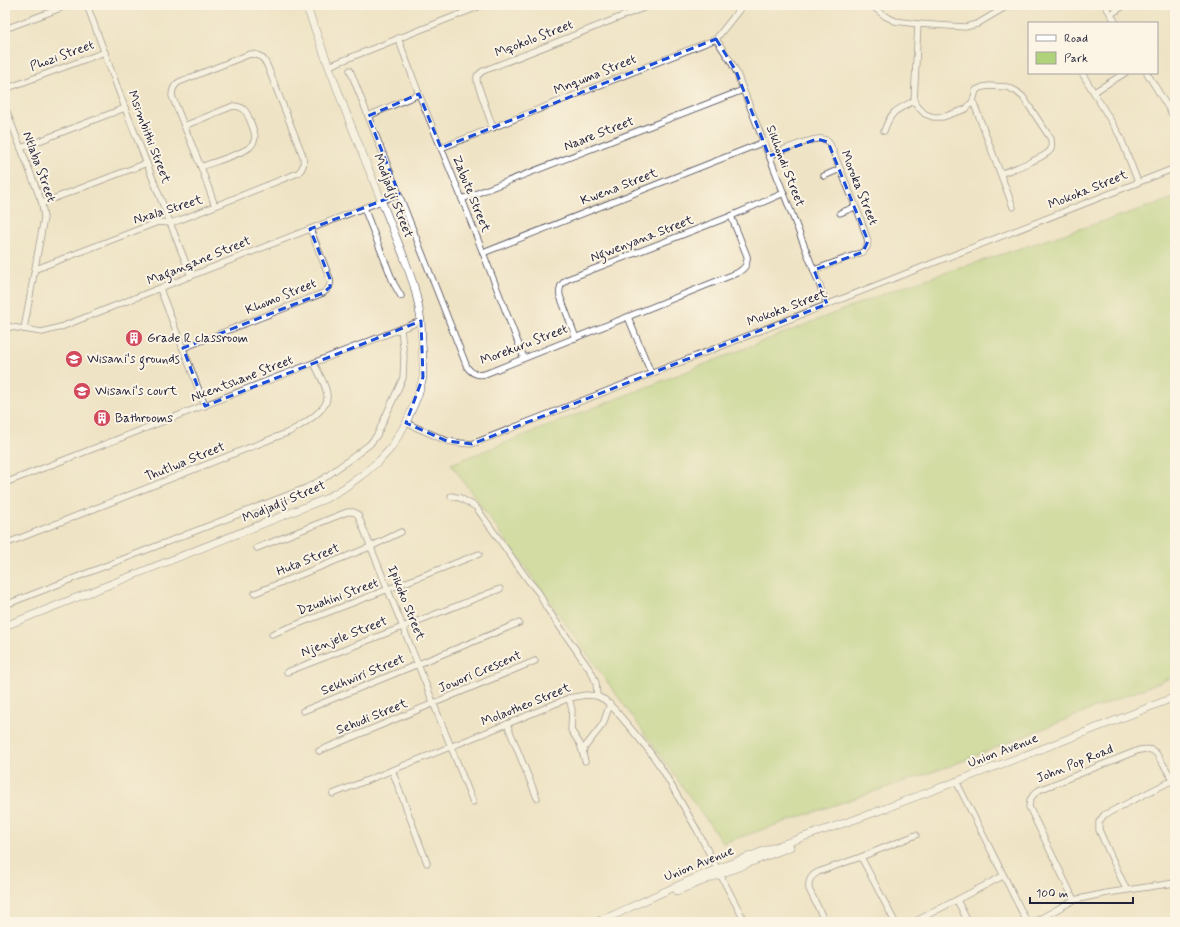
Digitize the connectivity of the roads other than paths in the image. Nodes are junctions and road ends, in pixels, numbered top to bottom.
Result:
1 (69, 5) edge
2 (87, 5) edge
3 (306, 5) edge
4 (483, 5) edge
5 (651, 5) edge
6 (743, 5) edge
7 (871, 5) edge
8 (1009, 5) edge
9 (1105, 5) edge
10 (1125, 5) edge
11 (1172, 5) edge
12 (1175, 10) edge
13 (1111, 14) junction
14 (1115, 22) edge
15 (918, 24) junction
16 (5, 29) edge
17 (398, 38) junction
18 (716, 39) junction
19 (105, 52) junction
20 (329, 66) junction
21 (350, 70) dead end
22 (1083, 74) edge
23 (1123, 74) edge
24 (1148, 74) edge
25 (5, 89) edge
26 (743, 90) junction
27 (1094, 92) junction
28 (419, 94) junction
29 (914, 101) junction
30 (973, 101) junction
31 (5, 107) edge
32 (125, 108) junction
33 (368, 116) junction
34 (1175, 119) edge
35 (184, 126) junction
36 (493, 128) junction
37 (884, 131) dead end
38 (764, 142) junction
39 (21, 148) junction
40 (441, 148) junction
41 (769, 156) junction
42 (147, 163) junction
43 (201, 167) junction
44 (1175, 168) edge
45 (840, 169) junction
46 (1001, 174) junction
47 (824, 176) dead end
48 (1138, 182) junction
49 (784, 193) junction
50 (399, 194) junction
51 (462, 199) junction
52 (382, 200) junction
53 (42, 203) junction
54 (216, 206) junction
55 (855, 207) junction
56 (1013, 207) dead end
57 (364, 208) junction
58 (840, 213) dead end
59 (731, 216) junction
60 (170, 223) junction
61 (310, 229) junction
62 (483, 253) junction
63 (36, 269) junction
64 (814, 270) junction
65 (191, 276) junction
66 (160, 289) junction
67 (401, 296) dead end
68 (827, 304) junction
69 (628, 317) junction
70 (420, 321) junction
71 (5, 326) edge
72 (401, 328) junction
73 (24, 329) junction
74 (576, 338) junction
75 (183, 348) junction
76 (524, 358) junction
77 (314, 363) junction
78 (651, 373) junction
79 (205, 406) junction
80 (406, 423) junction
81 (5, 483) edge
82 (451, 496) dead end
83 (401, 532) dead end
84 (5, 544) edge
85 (370, 547) junction
86 (257, 548) dead end
87 (479, 554) dead end
88 (500, 589) dead end
89 (388, 590) junction
90 (255, 593) dead end
91 (5, 605) edge
92 (519, 623) dead end
93 (5, 626) edge
94 (403, 626) junction
95 (272, 634) dead end
96 (535, 661) dead end
97 (418, 664) junction
98 (287, 672) dead end
99 (597, 696) junction
100 (1175, 697) edge
101 (569, 698) junction
102 (434, 704) junction
103 (610, 704) junction
104 (303, 711) dead end
105 (507, 724) junction
106 (451, 746) junction
107 (319, 751) dead end
108 (583, 753) junction
109 (585, 761) dead end
110 (392, 770) junction
111 (1174, 780) edge
112 (956, 781) junction
113 (333, 794) dead end
114 (537, 798) dead end
115 (473, 802) dead end
116 (916, 835) dead end
117 (861, 857) junction
118 (427, 863) dead end
119 (718, 871) junction
120 (1003, 876) junction
121 (1175, 883) edge
122 (1126, 890) junction
123 (957, 900) junction
124 (1074, 900) junction
125 (596, 922) edge
126 (745, 922) edge
127 (825, 922) edge
128 (895, 922) edge
129 (914, 922) edge
130 (968, 922) edge
131 (1027, 922) edge
132 (1034, 922) edge

1 - 16 street
2 - 19 street, Msimbithi Street
3 - 20 street, Modjadji Street
4 - 17 street
5 - 36 street, Mqokolo Street
6 - 18 street, Mnquma Street
7 - 15 street
8 - 15 street
9 - 13 street
10 - 13 street
11 - 12 street
13 - 14 street
15 - 29 street
17 - 20 street
17 - 28 street, Zabute Street
18 - 26 street, Sikhondi Street
18 - 36 street, Mnquma Street
19 - 25 street, Phozi Street
19 - 32 street, Msimbithi Street
20 - 52 street, Modjadji Street
21 - 33 street, Morekuru Street
22 - 27 street
23 - 27 street
24 - 34 street
26 - 38 street, Sikhondi Street
26 - 51 street, Naare Street
27 - 48 street
28 - 33 street
28 - 40 street, Zabute Street
29 - 30 street
29 - 37 street
30 - 46 street
30 - 46 street
31 - 39 street, Ntlaba Street
32 - 39 street
32 - 42 street, Msimbithi Street
33 - 50 street, Morekuru Street
35 - 43 street
35 - 43 street
35 - 54 street, Nxala Street
36 - 40 street, Mnquma Street
38 - 41 street, Sikhondi Street
38 - 62 street, Kwena Street
39 - 53 street, Ntlaba Street
40 - 51 street, Zabute Street
41 - 45 street, Moroka Street
41 - 49 street, Sikhondi Street
42 - 53 street
42 - 60 street, Msimbithi Street
43 - 54 street
44 - 48 street, Mokoka Street
45 - 47 street
45 - 55 street, Moroka Street
46 - 56 street
48 - 68 street, Mokoka Street
49 - 59 street, Ngwenyana Street
49 - 64 street, Sikhondi Street
50 - 52 street, Maganqane Street
50 - 76 street, Morekuru Street
51 - 62 street, Zabute Street
52 - 57 street, Maganqane Street
52 - 70 street, Modjadji Street
53 - 63 street, Ntlaba Street
54 - 60 street, Nxala Street
55 - 58 street
55 - 64 street, Moroka Street
57 - 61 street, Maganqane Street
57 - 67 street
59 - 69 street, Morekuru Street
59 - 74 street, Ngwenyana Street
60 - 63 street, Nxala Street
60 - 65 street, Msimbithi Street
61 - 65 street, Maganqane Street
61 - 75 street, Khomo Street
62 - 76 street, Zabute Street
63 - 73 street, Ntlaba Street
64 - 68 street, Sikhondi Street
65 - 66 street, Maganqane Street
66 - 73 street, Maganqane Street
66 - 75 street
68 - 78 street, Mokoka Street
69 - 74 street, Morekuru Street
69 - 78 street
70 - 72 street, Nkentshane Street
70 - 80 street, Modjadji Street
71 - 73 street, Maganqane Street
72 - 77 street, Nkentshane Street
72 - 91 street
74 - 76 street, Morekuru Street
75 - 79 street
77 - 79 street, Nkentshane Street
77 - 84 street, Thutlwa Street
78 - 80 street, Mokoka Street
79 - 81 street, Nkentshane Street
80 - 93 street, Modjadji Street
82 - 99 street
83 - 85 street
85 - 86 street, Ipikoko Street
85 - 89 street, Ipikoko Street
85 - 90 street, Huta Street
87 - 89 street, Dzuahini Street
88 - 94 street, Njenjele Street
89 - 94 street, Ipikoko Street
89 - 95 street, Dzuahini Street
92 - 97 street, Sekhwiri Street
94 - 97 street, Ipikoko Street
94 - 98 street, Njenjele Street
96 - 102 street, Jowori Crescent
97 - 102 street, Ipikoko Street
97 - 104 street, Sekhwiri Street
99 - 101 street, Molaotheo Street
99 - 103 street
100 - 112 street, Union Avenue
101 - 105 street, Molaotheo Street
101 - 108 street
102 - 106 street, Ipikoko Street
102 - 107 street, Sehudi Street
103 - 108 street
103 - 119 street
105 - 106 street, Molaotheo Street
105 - 114 street
106 - 110 street, Molaotheo Street
106 - 115 street, Ipikoko Street
108 - 109 street
110 - 113 street, Molaotheo Street
110 - 118 street
111 - 122 street
111 - 124 street, John Pop Road
112 - 119 street, Union Avenue
112 - 120 street
116 - 117 street
117 - 127 street
117 - 128 street
119 - 125 street, Union Avenue
119 - 126 street
120 - 123 street
120 - 131 street
121 - 122 street
122 - 124 street
123 - 129 street
123 - 130 street
124 - 132 street

